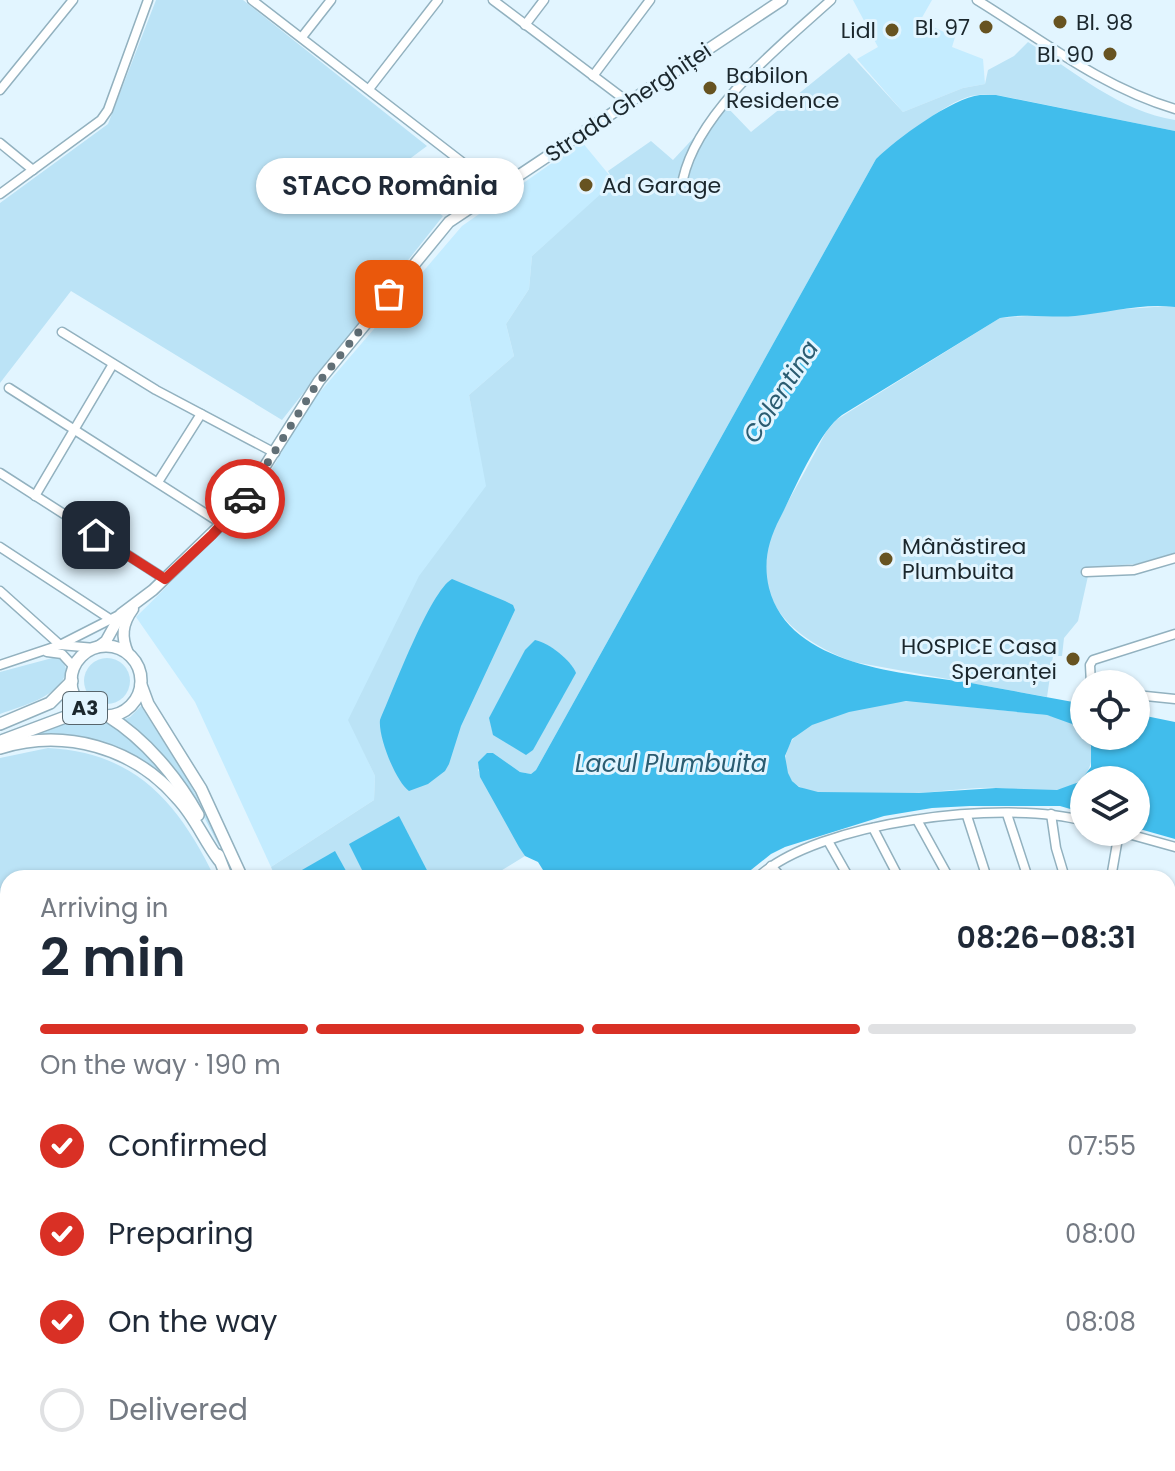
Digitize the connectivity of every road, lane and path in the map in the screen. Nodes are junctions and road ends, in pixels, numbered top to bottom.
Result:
1 (73, 0) edge
2 (148, 0) edge
3 (252, 0) edge
4 (331, 0) edge
5 (438, 0) edge
6 (493, 0) edge
7 (544, 0) edge
8 (650, 0) edge
9 (831, 0) edge
10 (977, 0) edge
11 (778, 1) edge
12 (525, 25) junction
13 (302, 37) junction
14 (593, 76) junction
15 (369, 89) junction
16 (0, 90) edge
17 (628, 102) junction
18 (1175, 109) edge
19 (0, 143) edge
20 (33, 170) junction
21 (683, 179) dead end
22 (497, 189) junction
23 (0, 194) edge
24 (62, 332) dead end
25 (113, 364) junction
26 (9, 388) dead end
27 (201, 414) junction
28 (73, 430) junction
29 (275, 453) junction
30 (0, 473) edge
31 (158, 482) junction
32 (35, 496) junction
33 (222, 524) junction
34 (0, 547) edge
35 (1175, 558) edge
36 (1086, 572) dead end
37 (165, 579) junction
38 (0, 591) edge
39 (136, 605) junction
40 (121, 614) junction
41 (110, 619) junction
42 (1175, 634) edge
43 (60, 645) junction
44 (96, 648) junction
45 (42, 652) junction
46 (128, 653) junction
47 (0, 665) edge
48 (74, 667) junction
49 (1090, 670) edge
50 (72, 681) junction
51 (141, 685) junction
52 (1150, 696) edge
53 (1175, 699) edge
54 (92, 712) junction
55 (108, 716) junction
56 (0, 724) edge
57 (0, 742) edge
58 (0, 748) edge
59 (1007, 814) junction
60 (1051, 814) junction
61 (967, 816) junction
62 (1070, 818) edge
63 (917, 820) junction
64 (873, 828) junction
65 (1150, 840) edge
66 (828, 841) junction
67 (1117, 846) edge
68 (1175, 847) edge
69 (219, 860) junction
70 (771, 866) junction
71 (223, 870) edge
72 (238, 870) edge
73 (766, 870) edge
74 (775, 870) edge
75 (844, 870) edge
76 (895, 870) edge
77 (945, 870) edge
78 (984, 870) edge
79 (1025, 870) edge
80 (1063, 870) edge
81 (1113, 870) edge

1 - 16 street
2 - 20 street
3 - 13 street
4 - 13 street
5 - 15 street
6 - 12 street
7 - 12 street
8 - 14 street
9 - 21 street
10 - 18 street
11 - 17 main road, Strada Gherghiței
12 - 14 street
13 - 15 street
14 - 17 street
15 - 22 street
17 - 22 main road, Strada Gherghiței
19 - 20 street
20 - 23 street
22 - 29 main road, Strada Gherghiței
24 - 25 street
25 - 27 street
25 - 28 street
26 - 28 street
27 - 29 street
27 - 31 street
28 - 31 street
28 - 32 street
29 - 33 main road, Strada Gherghiței
30 - 32 street
31 - 33 street
32 - 37 street
33 - 37 main road, Strada Gherghiței
34 - 41 street
35 - 36 street
37 - 39 main road, Strada Gherghiței
38 - 43 street
39 - 40 main road, Strada Gherghiței
39 - 46 main road
40 - 41 street, Strada Gherghiței
40 - 44 main road, Strada Gherghiței
41 - 43 street, Strada Gherghiței
42 - 49 street
43 - 44 street, Strada Gherghiței
43 - 45 street, Strada Gherghiței
44 - 46 highway
44 - 48 highway, A3
45 - 47 street, Strada Gherghiței
45 - 48 street
46 - 51 highway
48 - 50 highway, A3
50 - 54 highway, A3
50 - 56 highway, A3
51 - 55 highway, A3
51 - 72 highway
52 - 53 street
54 - 55 highway, A3
54 - 57 highway, A3
55 - 69 highway, A3
58 - 69 highway
59 - 60 street
59 - 61 street
59 - 79 street
60 - 62 street
60 - 80 street
61 - 63 street
61 - 78 street
63 - 64 street
63 - 77 street
64 - 66 street
64 - 76 street
65 - 68 street
66 - 70 street
66 - 75 street
67 - 81 street
69 - 71 highway, A3
70 - 73 street
70 - 74 street

